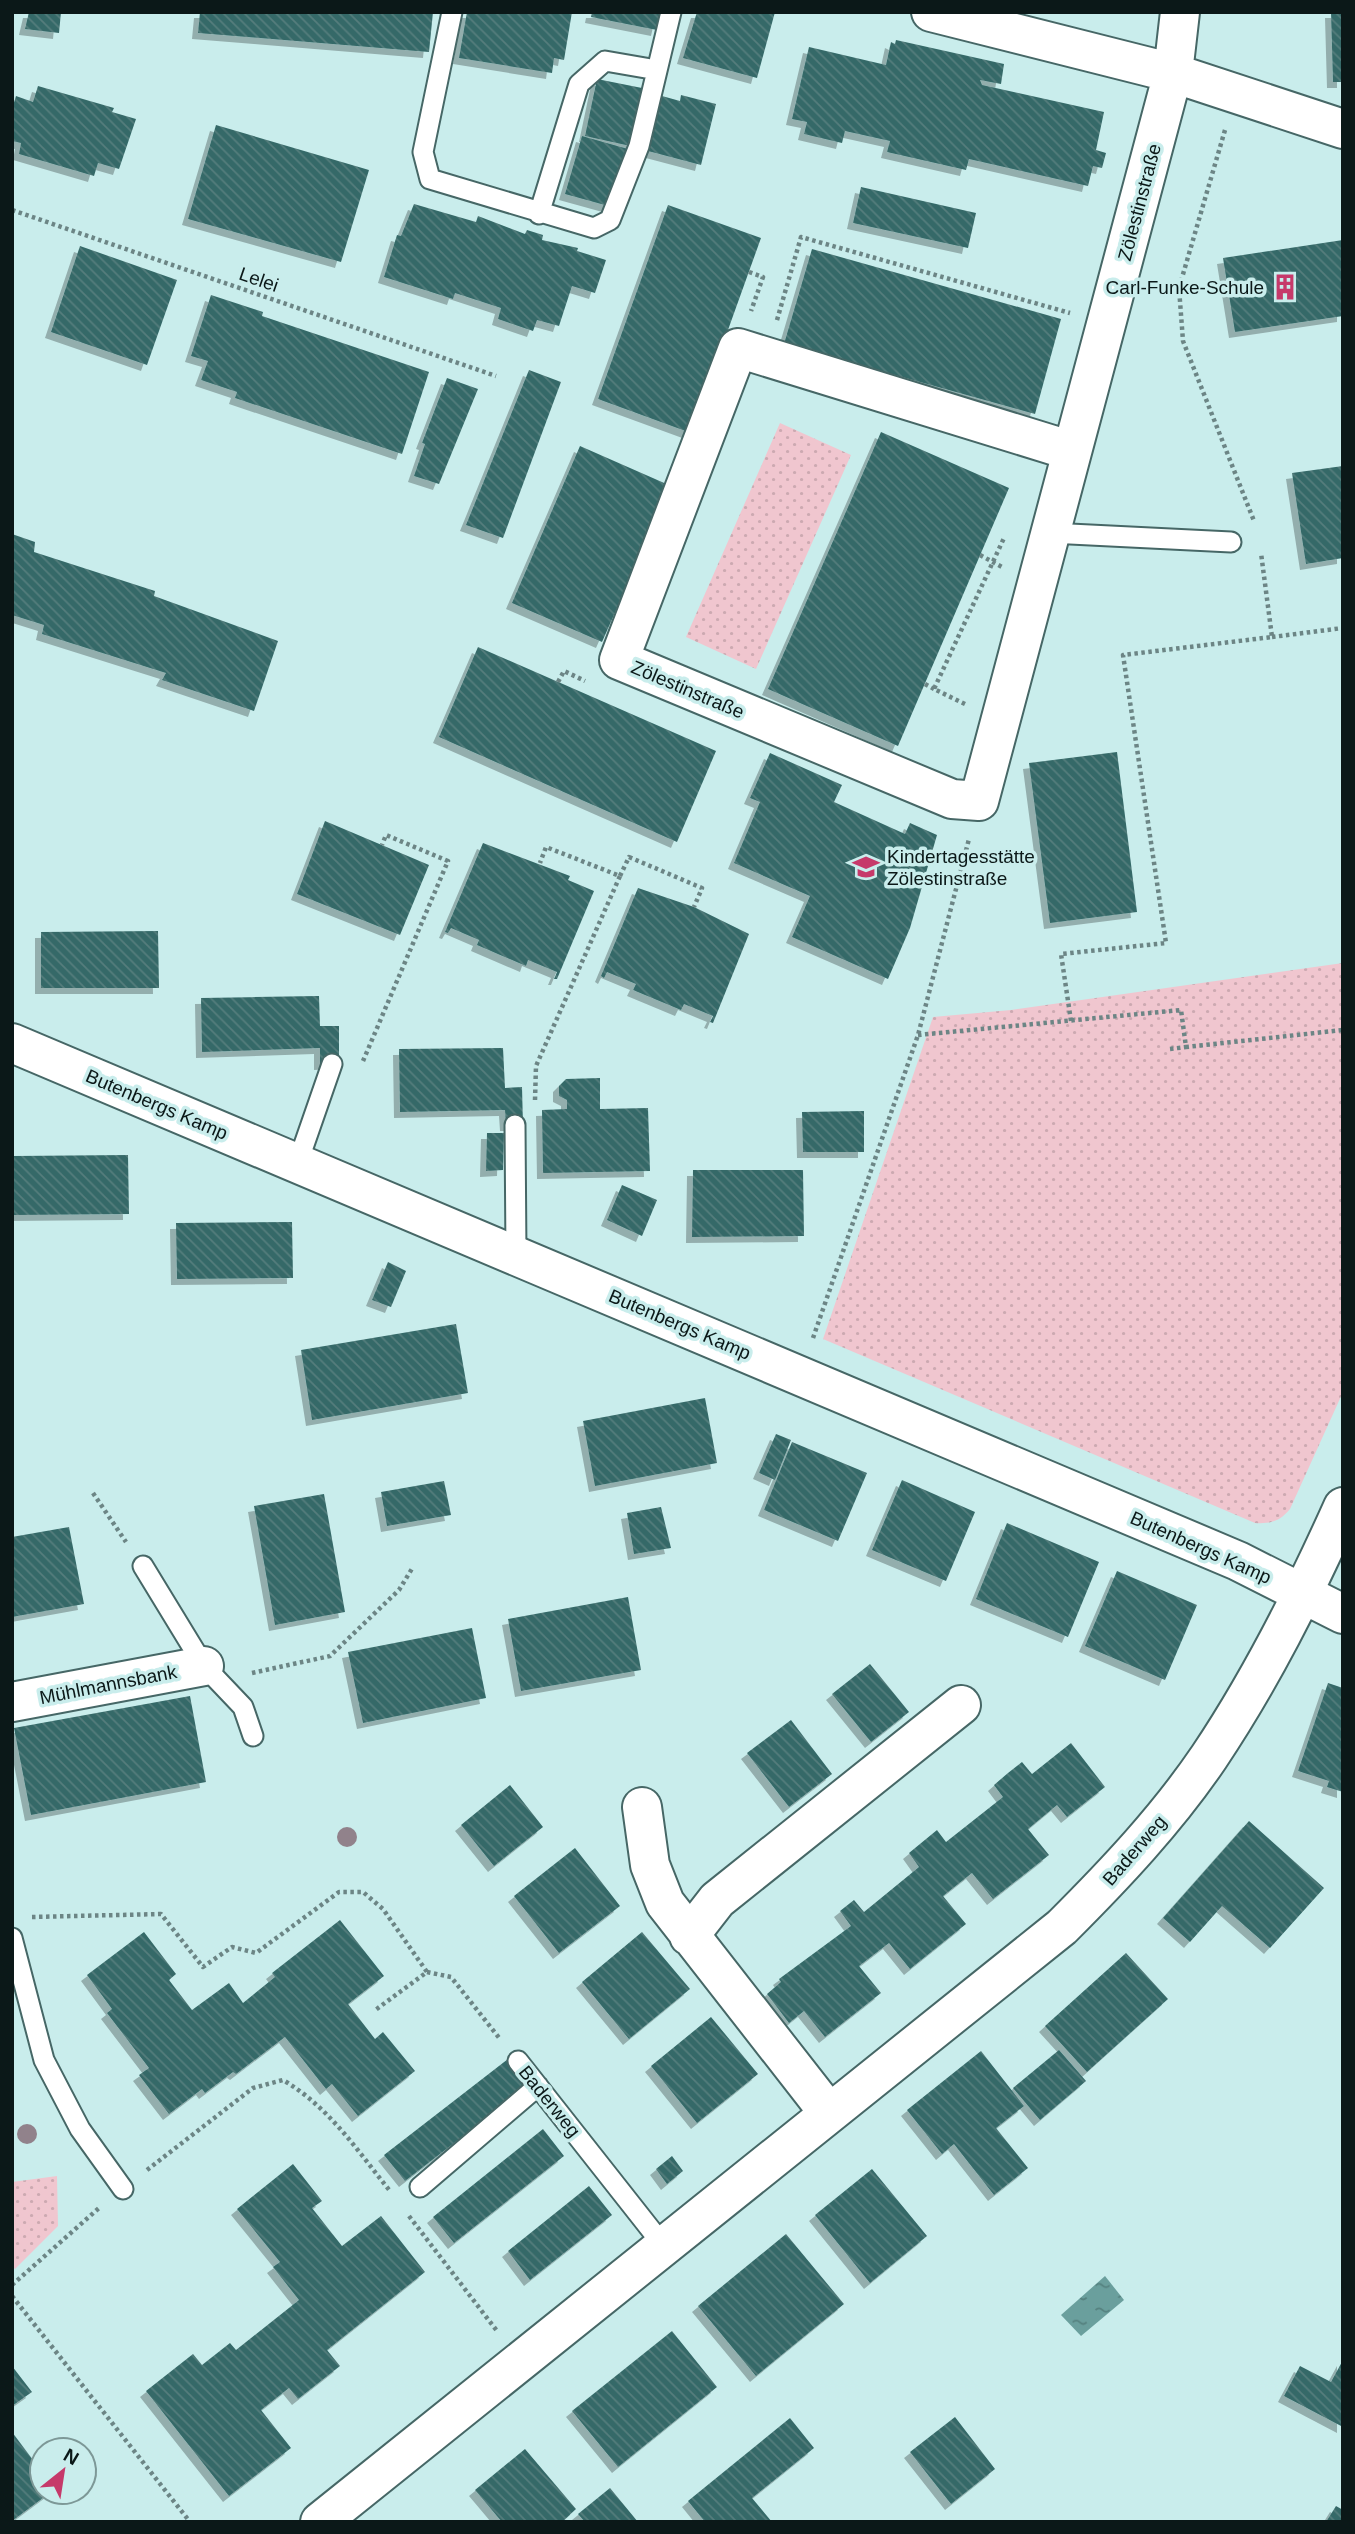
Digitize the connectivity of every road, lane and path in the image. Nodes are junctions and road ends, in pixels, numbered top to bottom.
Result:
1 (452, 12) edge
2 (671, 12) edge
3 (931, 12) edge
4 (1180, 12) edge
5 (657, 70) junction
6 (1174, 74) junction
7 (1226, 126) dead end
8 (1343, 128) edge
9 (12, 210) edge
10 (539, 214) junction
11 (887, 261) junction
12 (884, 269) dead end
13 (973, 286) junction
14 (970, 294) dead end
15 (1106, 324) junction
16 (766, 358) junction
17 (496, 376) dead end
18 (1072, 452) junction
19 (1258, 531) dead end
20 (1050, 533) junction
21 (1005, 537) dead end
22 (1231, 542) dead end
23 (1260, 544) dead end
24 (980, 555) dead end
25 (993, 562) junction
26 (1343, 628) edge
27 (1272, 637) junction
28 (925, 684) dead end
29 (979, 801) junction
30 (382, 845) dead end
31 (540, 863) dead end
32 (620, 876) junction
33 (694, 907) dead end
34 (1071, 1021) junction
35 (1343, 1030) edge
36 (918, 1035) junction
37 (12, 1043) edge
38 (1186, 1046) junction
39 (1170, 1049) dead end
40 (332, 1064) dead end
41 (534, 1103) dead end
42 (317, 1107) junction
43 (515, 1125) dead end
44 (298, 1162) junction
45 (516, 1255) junction
46 (800, 1374) junction
47 (93, 1493) dead end
48 (1343, 1507) edge
49 (143, 1566) joint
50 (413, 1567) dead end
51 (1304, 1593) junction
52 (1343, 1615) edge
53 (204, 1666) junction
54 (262, 1671) dead end
55 (12, 1702) edge
56 (961, 1705) dead end
57 (253, 1736) dead end
58 (642, 1807) dead end
59 (26, 1917) dead end
60 (689, 1936) junction
61 (12, 1938) edge
62 (427, 1972) junction
63 (374, 2011) dead end
64 (518, 2061) joint
65 (538, 2086) junction
66 (829, 2113) junction
67 (129, 2183) joint
68 (420, 2187) joint
69 (105, 2203) dead end
70 (400, 2204) junction
71 (663, 2245) junction
72 (12, 2285) edge
73 (12, 2296) edge
74 (519, 2360) junction
75 (190, 2522) edge
76 (320, 2522) edge

1 - 10 lane
2 - 5 lane
3 - 6 street
4 - 6 street, Zölestinstraße
5 - 10 lane
5 - 10 lane
6 - 8 street
6 - 15 street, Zölestinstraße
7 - 19 path
9 - 17 path, Lelei
11 - 12 path
11 - 13 path
11 - 16 path
13 - 14 path
13 - 15 path
15 - 18 street, Zölestinstraße
16 - 18 street, Zölestinstraße
16 - 29 street, Zölestinstraße
18 - 20 street, Zölestinstraße
20 - 22 lane
20 - 29 street, Zölestinstraße
21 - 25 path
23 - 27 path
24 - 25 path
25 - 28 path
26 - 27 path
27 - 34 path
29 - 36 path
30 - 42 path
31 - 32 path
32 - 33 path
32 - 41 path
34 - 36 path
34 - 38 path
35 - 38 path
36 - 46 path
37 - 44 street, Butenbergs Kamp
38 - 39 path
40 - 42 lane
42 - 44 lane
43 - 45 lane
44 - 45 street, Butenbergs Kamp
45 - 46 street, Butenbergs Kamp
46 - 51 street, Butenbergs Kamp
47 - 49 path
48 - 51 street, Baderweg
49 - 53 lane
50 - 54 path
51 - 52 street, Butenbergs Kamp
51 - 66 street, Baderweg
53 - 55 street, Mühlmannsbank
53 - 57 lane
56 - 60 street
58 - 60 street
59 - 62 path
60 - 66 street
61 - 67 lane
62 - 63 path
62 - 64 path, Baderweg
64 - 65 lane, Baderweg
65 - 68 lane
65 - 71 lane, Baderweg
66 - 71 street, Baderweg
67 - 70 path
68 - 70 path
69 - 72 path
70 - 74 path
71 - 74 street, Baderweg
73 - 75 path
74 - 76 street, Baderweg

